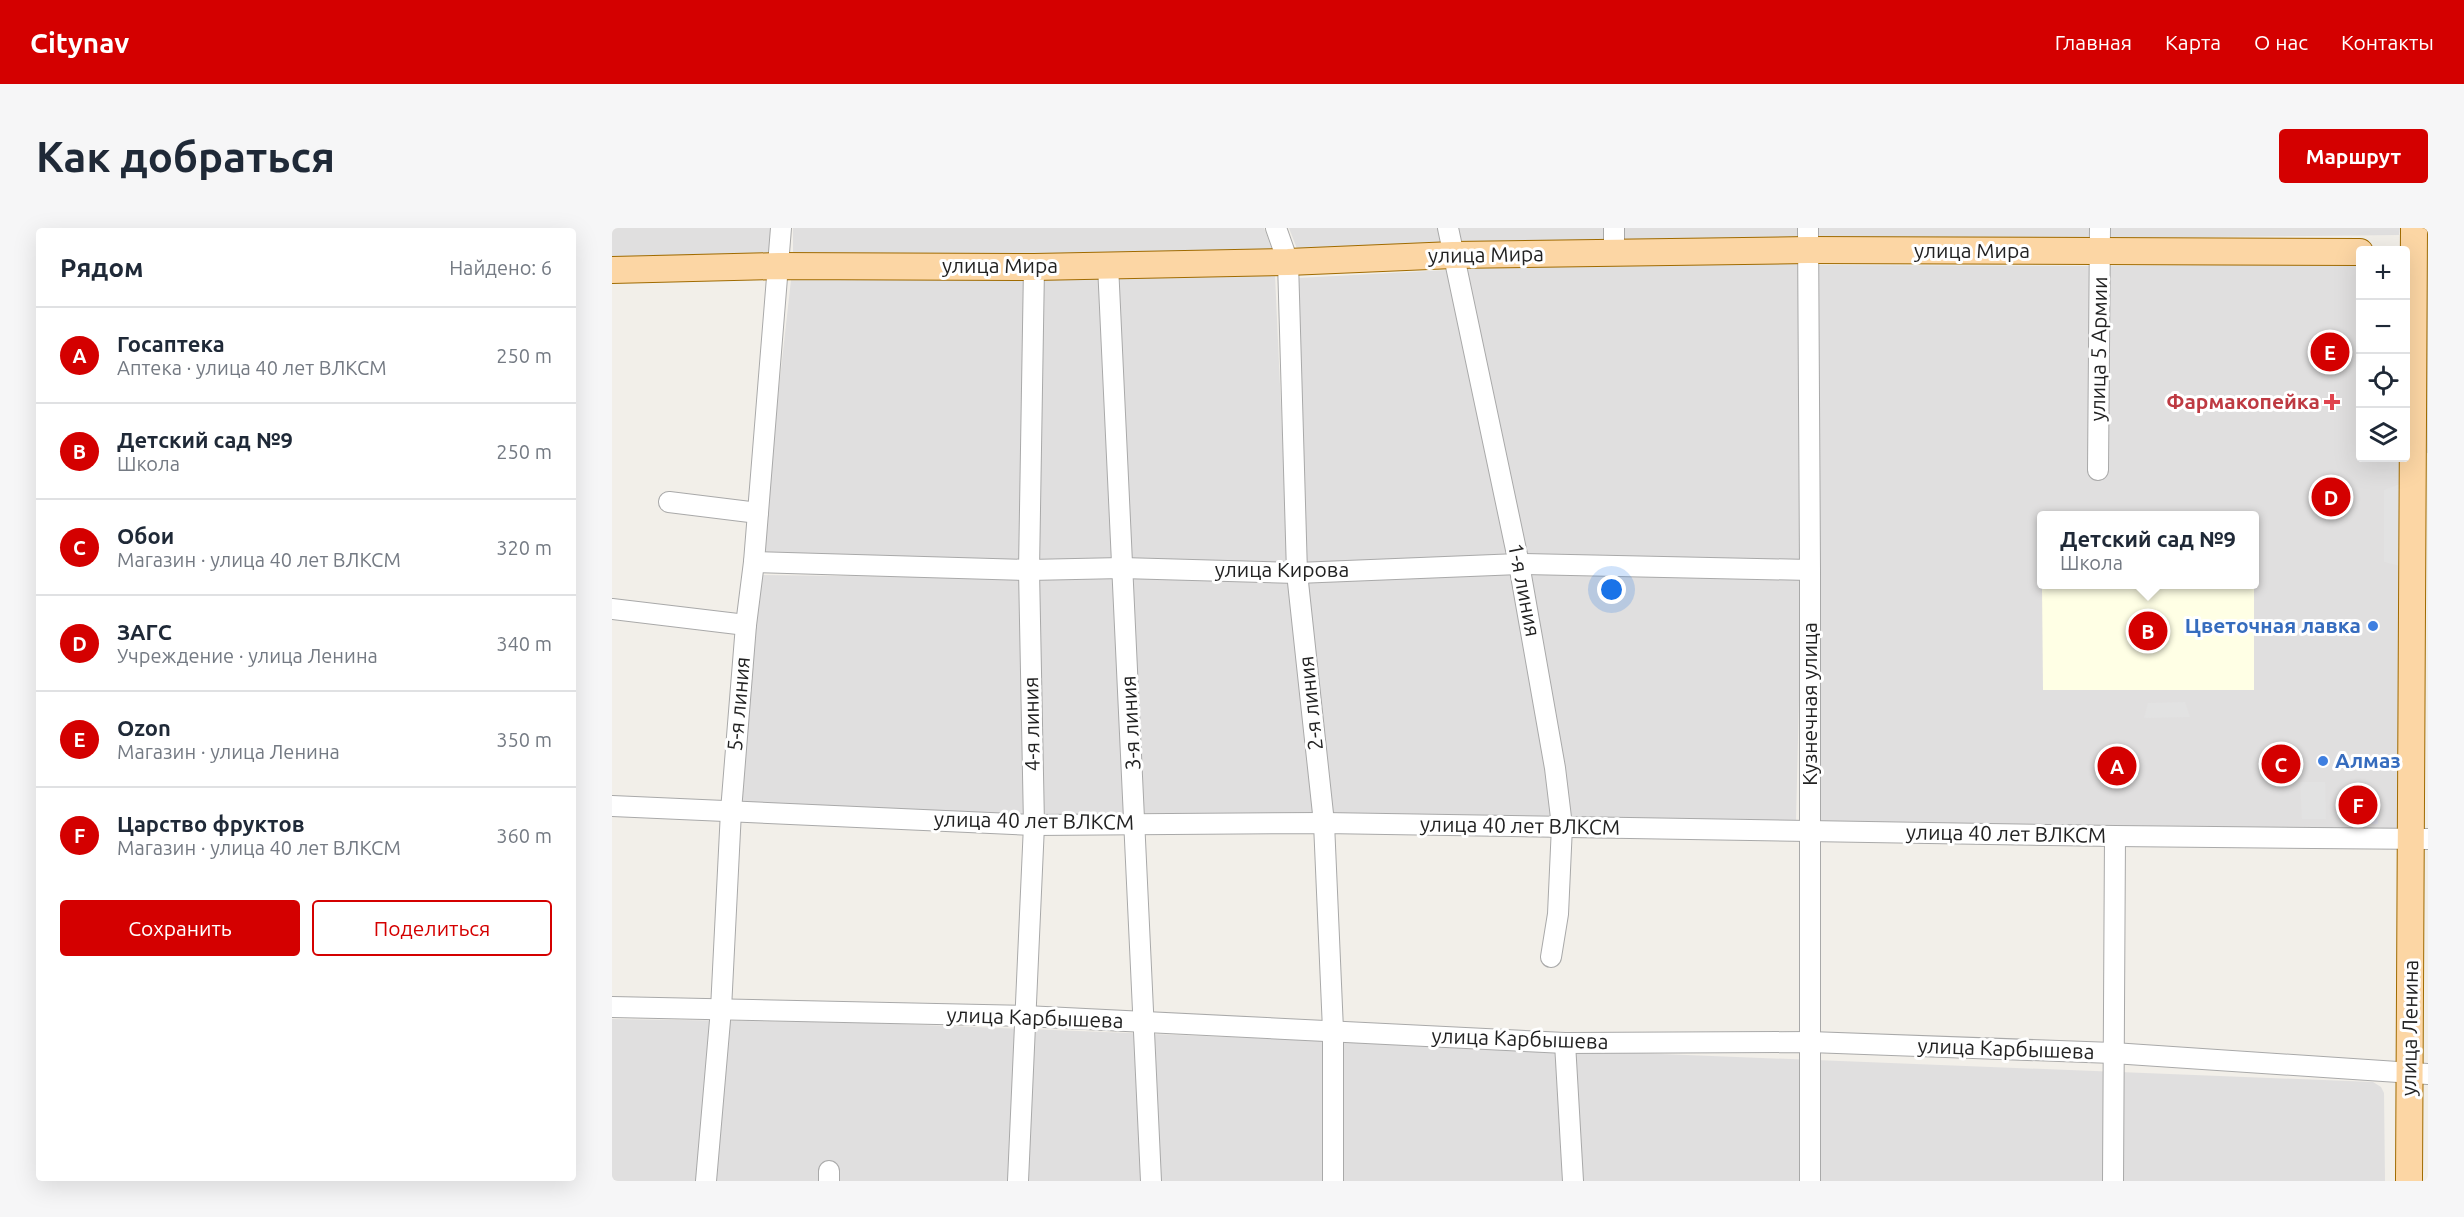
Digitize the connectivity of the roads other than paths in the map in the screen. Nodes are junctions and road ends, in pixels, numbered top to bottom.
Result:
1 (781, 228) edge
2 (1276, 228) edge
3 (1448, 228) edge
4 (1808, 239) edge
5 (2100, 239) edge
6 (1614, 240) edge
7 (2415, 242) edge
8 (2356, 252) edge
9 (1454, 255) junction
10 (1288, 262) junction
11 (1108, 264) junction
12 (778, 266) junction
13 (1034, 267) junction
14 (612, 270) edge
15 (2098, 470) dead end
16 (669, 502) dead end
17 (758, 513) junction
18 (754, 561) junction
19 (1519, 564) junction
20 (1122, 568) junction
21 (1029, 570) junction
22 (1810, 570) junction
23 (1297, 573) junction
24 (612, 609) edge
25 (746, 625) junction
26 (612, 806) edge
27 (731, 811) junction
28 (1136, 823) junction
29 (1324, 823) junction
30 (1034, 825) junction
31 (1562, 826) junction
32 (1810, 830) junction
33 (2115, 836) junction
34 (2420, 838) edge
35 (1551, 957) dead end
36 (612, 1007) edge
37 (721, 1009) junction
38 (1025, 1017) junction
39 (1143, 1022) junction
40 (1333, 1030) junction
41 (1810, 1042) junction
42 (1565, 1043) junction
43 (2113, 1053) junction
44 (2419, 1074) edge
45 (706, 1181) edge
46 (1018, 1181) edge
47 (1150, 1181) edge
48 (1334, 1181) edge
49 (1573, 1181) edge
50 (1810, 1181) edge
51 (2113, 1181) edge
52 (2409, 1181) edge

1 - 12 street, 5-я линия
2 - 10 street, 2-я линия
3 - 9 street, 1-я линия
4 - 5 main road, улица Мира
4 - 6 main road, улица Мира
4 - 22 street, Кузнечная улица
5 - 8 main road, улица Мира
5 - 15 street, улица 5 Армии
6 - 9 main road, улица Мира
7 - 34 main road, улица Ленина
9 - 10 main road, улица Мира
9 - 19 street, 1-я линия
10 - 11 main road, улица Мира
10 - 23 street, 2-я линия
11 - 13 main road, улица Мира
11 - 20 street, 3-я линия
12 - 13 main road, улица Мира
12 - 14 main road, улица Мира
12 - 17 street, 5-я линия
13 - 21 street, 4-я линия
16 - 17 street
17 - 18 street, 5-я линия
18 - 21 street, улица Кирова
18 - 25 street, 5-я линия
19 - 22 street, улица Кирова
19 - 23 street, улица Кирова
19 - 31 street, 1-я линия
20 - 21 street, улица Кирова
20 - 23 street, улица Кирова
20 - 28 street, 3-я линия
21 - 30 street, 4-я линия
22 - 32 street, Кузнечная улица
23 - 29 street, 2-я линия
24 - 25 street
25 - 27 street, 5-я линия
26 - 27 street, улица 40 лет ВЛКСМ
27 - 30 street, улица 40 лет ВЛКСМ
27 - 37 street, 5-я линия
28 - 29 street, улица 40 лет ВЛКСМ
28 - 30 street, улица 40 лет ВЛКСМ
28 - 39 street, 3-я линия
29 - 31 street, улица 40 лет ВЛКСМ
29 - 40 street, 2-я линия
30 - 38 street, 4-я линия
31 - 32 street, улица 40 лет ВЛКСМ
31 - 35 street, 1-я линия
32 - 33 street, улица 40 лет ВЛКСМ
32 - 41 street, Кузнечная улица
33 - 34 street, улица 40 лет ВЛКСМ
33 - 43 street
34 - 44 main road, улица Ленина
36 - 37 street, улица Карбышева
37 - 38 street, улица Карбышева
37 - 45 street, 5-я линия
38 - 39 street, улица Карбышева
38 - 46 street, 4-я линия
39 - 40 street, улица Карбышева
39 - 47 street, 3-я линия
40 - 42 street, улица Карбышева
40 - 48 street, 2-я линия
41 - 42 street, улица Карбышева
41 - 43 street, улица Карбышева
41 - 50 street, Кузнечная улица
42 - 49 street
43 - 44 street, улица Карбышева
43 - 51 street
44 - 52 main road, улица Ленина

